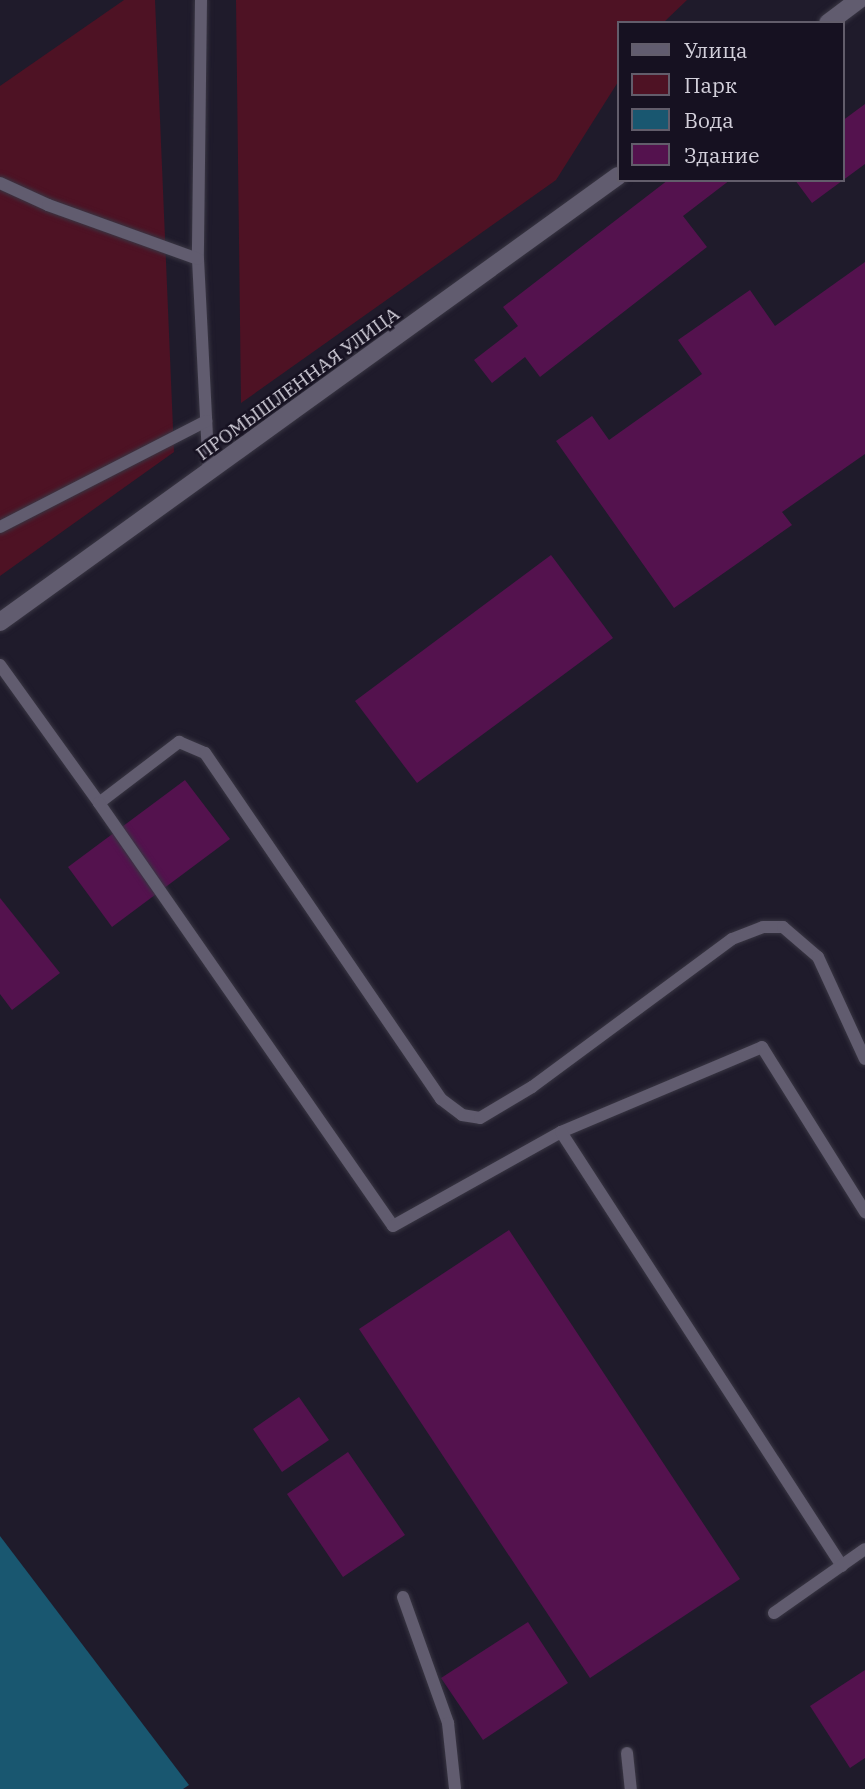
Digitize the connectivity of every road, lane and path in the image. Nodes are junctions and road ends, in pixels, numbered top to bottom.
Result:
1 (201, 0) edge
2 (859, 0) edge
3 (831, 21) edge
4 (616, 177) edge
5 (0, 183) edge
6 (198, 259) junction
7 (206, 421) junction
8 (209, 474) junction
9 (0, 527) edge
10 (0, 622) edge
11 (0, 665) edge
12 (99, 803) junction
13 (865, 1059) edge
14 (561, 1132) junction
15 (865, 1212) edge
16 (865, 1549) edge
17 (842, 1566) junction
18 (403, 1597) dead end
19 (774, 1613) dead end
20 (627, 1753) dead end
21 (455, 1789) edge
22 (631, 1789) edge

1 - 6 lane
2 - 3 street
4 - 8 street, ПРОМЫШЛЕННАЯ УЛИЦА
5 - 6 lane
6 - 7 lane
7 - 8 lane
7 - 9 lane
8 - 10 street, ПРОМЫШЛЕННАЯ УЛИЦА
11 - 12 lane
12 - 13 lane
12 - 14 lane
14 - 15 lane
14 - 17 lane
16 - 17 lane
17 - 19 lane
18 - 21 lane
20 - 22 lane

